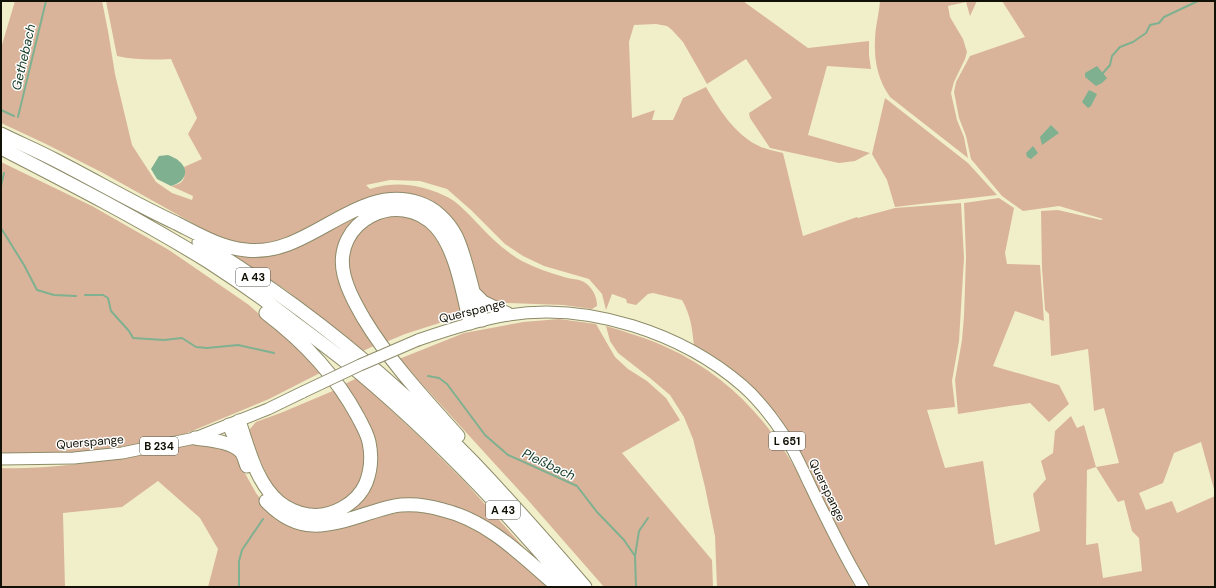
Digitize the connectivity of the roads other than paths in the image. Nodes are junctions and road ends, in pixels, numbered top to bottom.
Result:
1 (1, 134) edge
2 (1, 148) edge
3 (145, 209) junction
4 (166, 236) junction
5 (473, 292) junction
6 (508, 314) junction
7 (476, 321) junction
8 (234, 423) junction
9 (195, 438) junction
10 (241, 451) junction
11 (1, 459) edge
12 (495, 485) junction
13 (558, 587) edge
14 (570, 587) edge
15 (585, 587) edge
16 (863, 587) edge

1 - 3 highway, A 43
2 - 4 highway, A 43
3 - 5 highway
3 - 12 highway, A 43
4 - 8 highway
4 - 14 highway, A 43
5 - 6 highway
5 - 7 highway
6 - 7 main road, Querspange / L 651
6 - 16 main road, Querspange / L 651
7 - 8 main road, Querspange / B 234, bridge
7 - 12 highway
8 - 9 main road, Querspange / B 234
8 - 10 highway
9 - 10 highway
9 - 11 main road, Querspange / B 234
10 - 13 highway
12 - 15 highway, A 43

